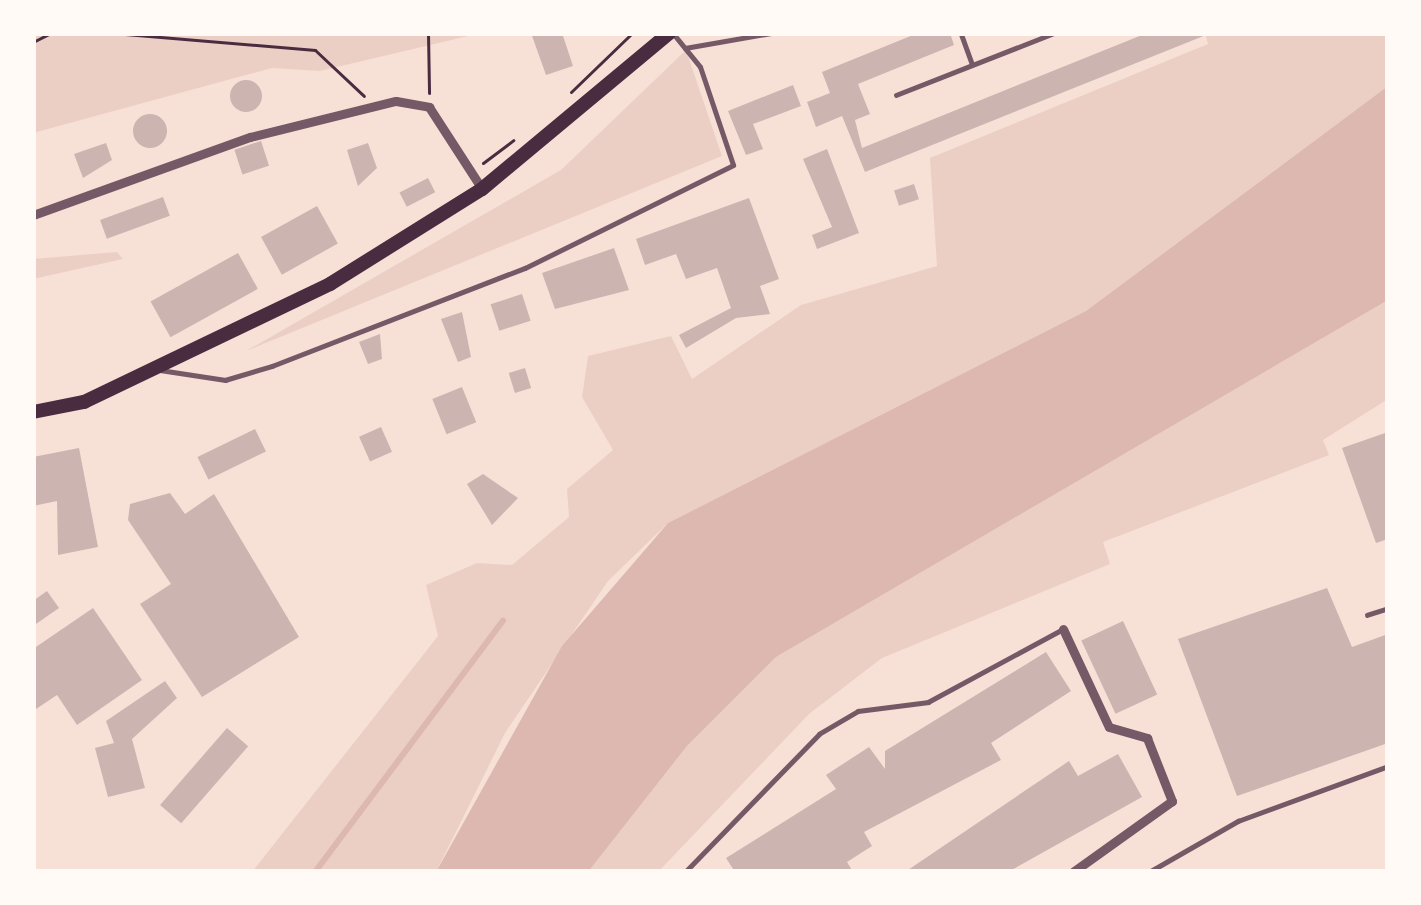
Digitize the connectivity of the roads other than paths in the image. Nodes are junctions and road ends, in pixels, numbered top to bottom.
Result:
1 (771, 33) edge
2 (961, 33) edge
3 (1054, 33) edge
4 (663, 35) edge
5 (685, 48) junction
6 (972, 64) junction
7 (896, 95) dead end
8 (482, 189) junction
9 (33, 215) edge
10 (154, 369) junction
11 (33, 412) edge
12 (1388, 608) edge
13 (1367, 616) dead end
14 (1063, 629) joint
15 (1388, 766) edge
16 (685, 872) edge
17 (1073, 872) edge
18 (1149, 872) edge

1 - 5 lane
2 - 6 lane
3 - 6 lane
4 - 5 lane
4 - 8 main road
5 - 10 lane
6 - 7 lane
8 - 9 street
8 - 10 main road
10 - 11 main road
12 - 13 lane
14 - 16 lane
14 - 17 street
15 - 18 lane

